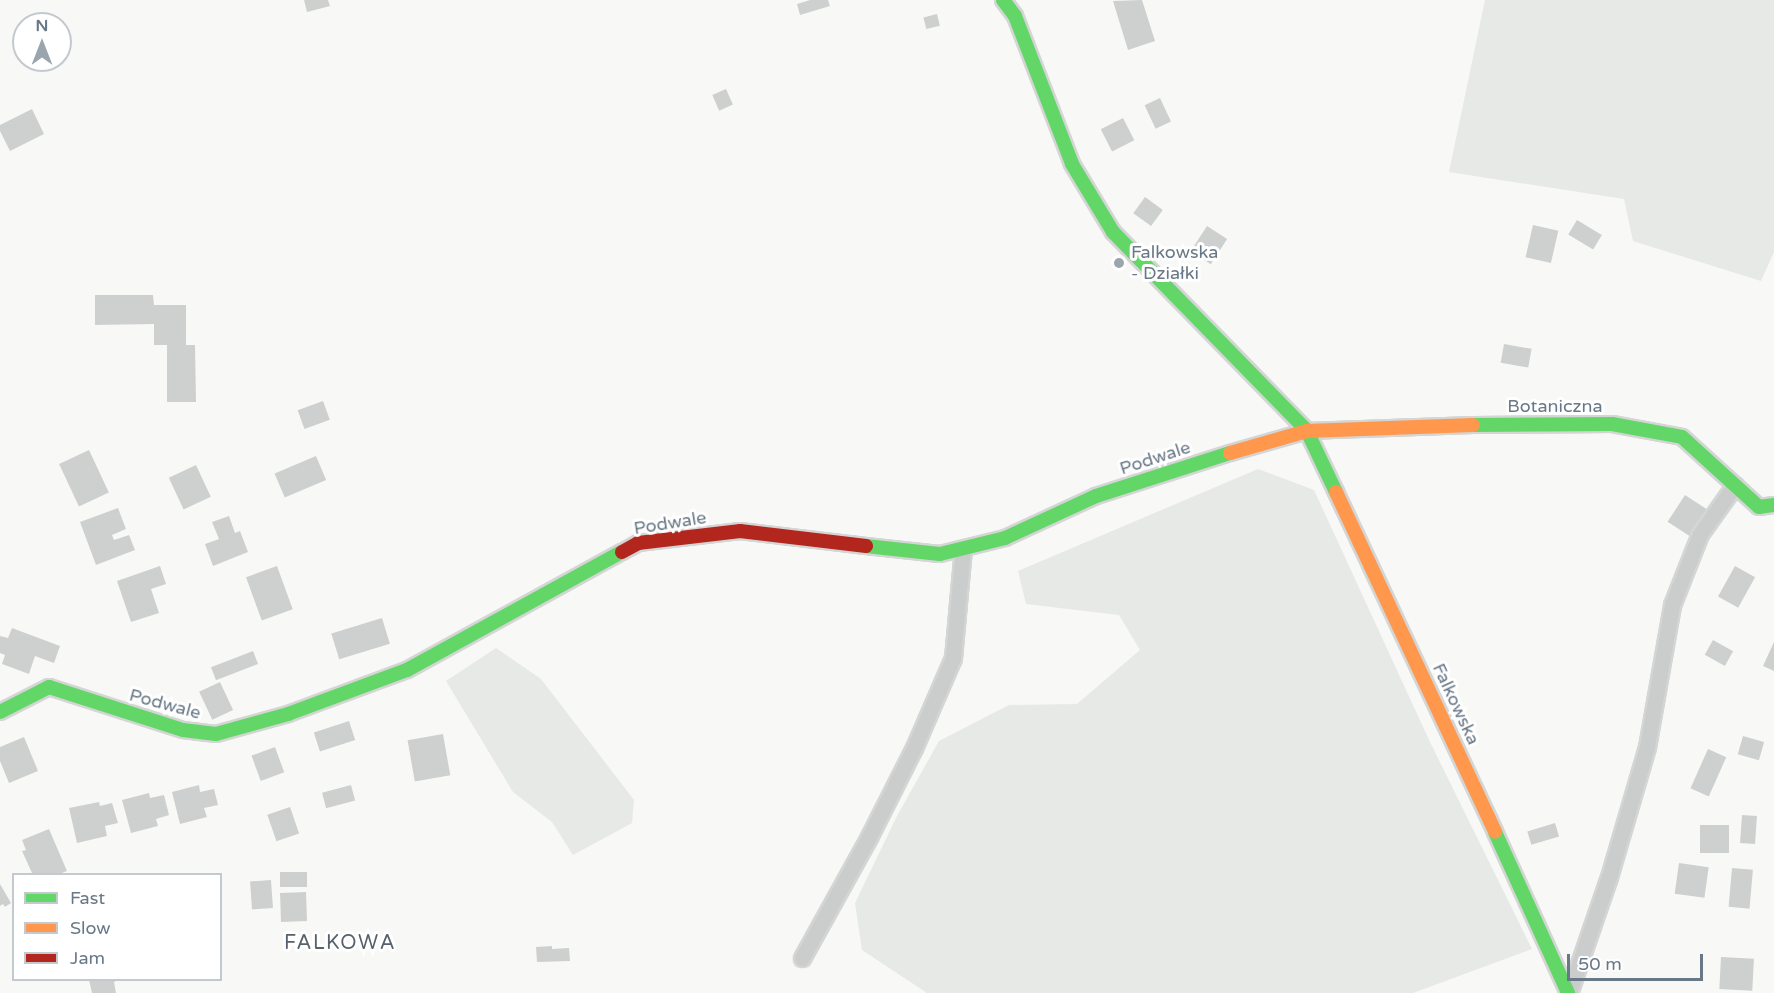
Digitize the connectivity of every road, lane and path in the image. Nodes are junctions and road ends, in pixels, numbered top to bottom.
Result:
1 (1003, 0) edge
2 (1307, 431) junction
3 (1735, 485) junction
4 (1774, 505) edge
5 (963, 549) junction
6 (0, 712) edge
7 (802, 958) dead end
8 (1569, 993) edge

1 - 2 street, Falkowska
2 - 3 street, Botaniczna
2 - 5 street, Podwale
2 - 8 street, Falkowska
3 - 4 street, Botaniczna
3 - 8 street
5 - 6 street, Podwale
5 - 7 street

